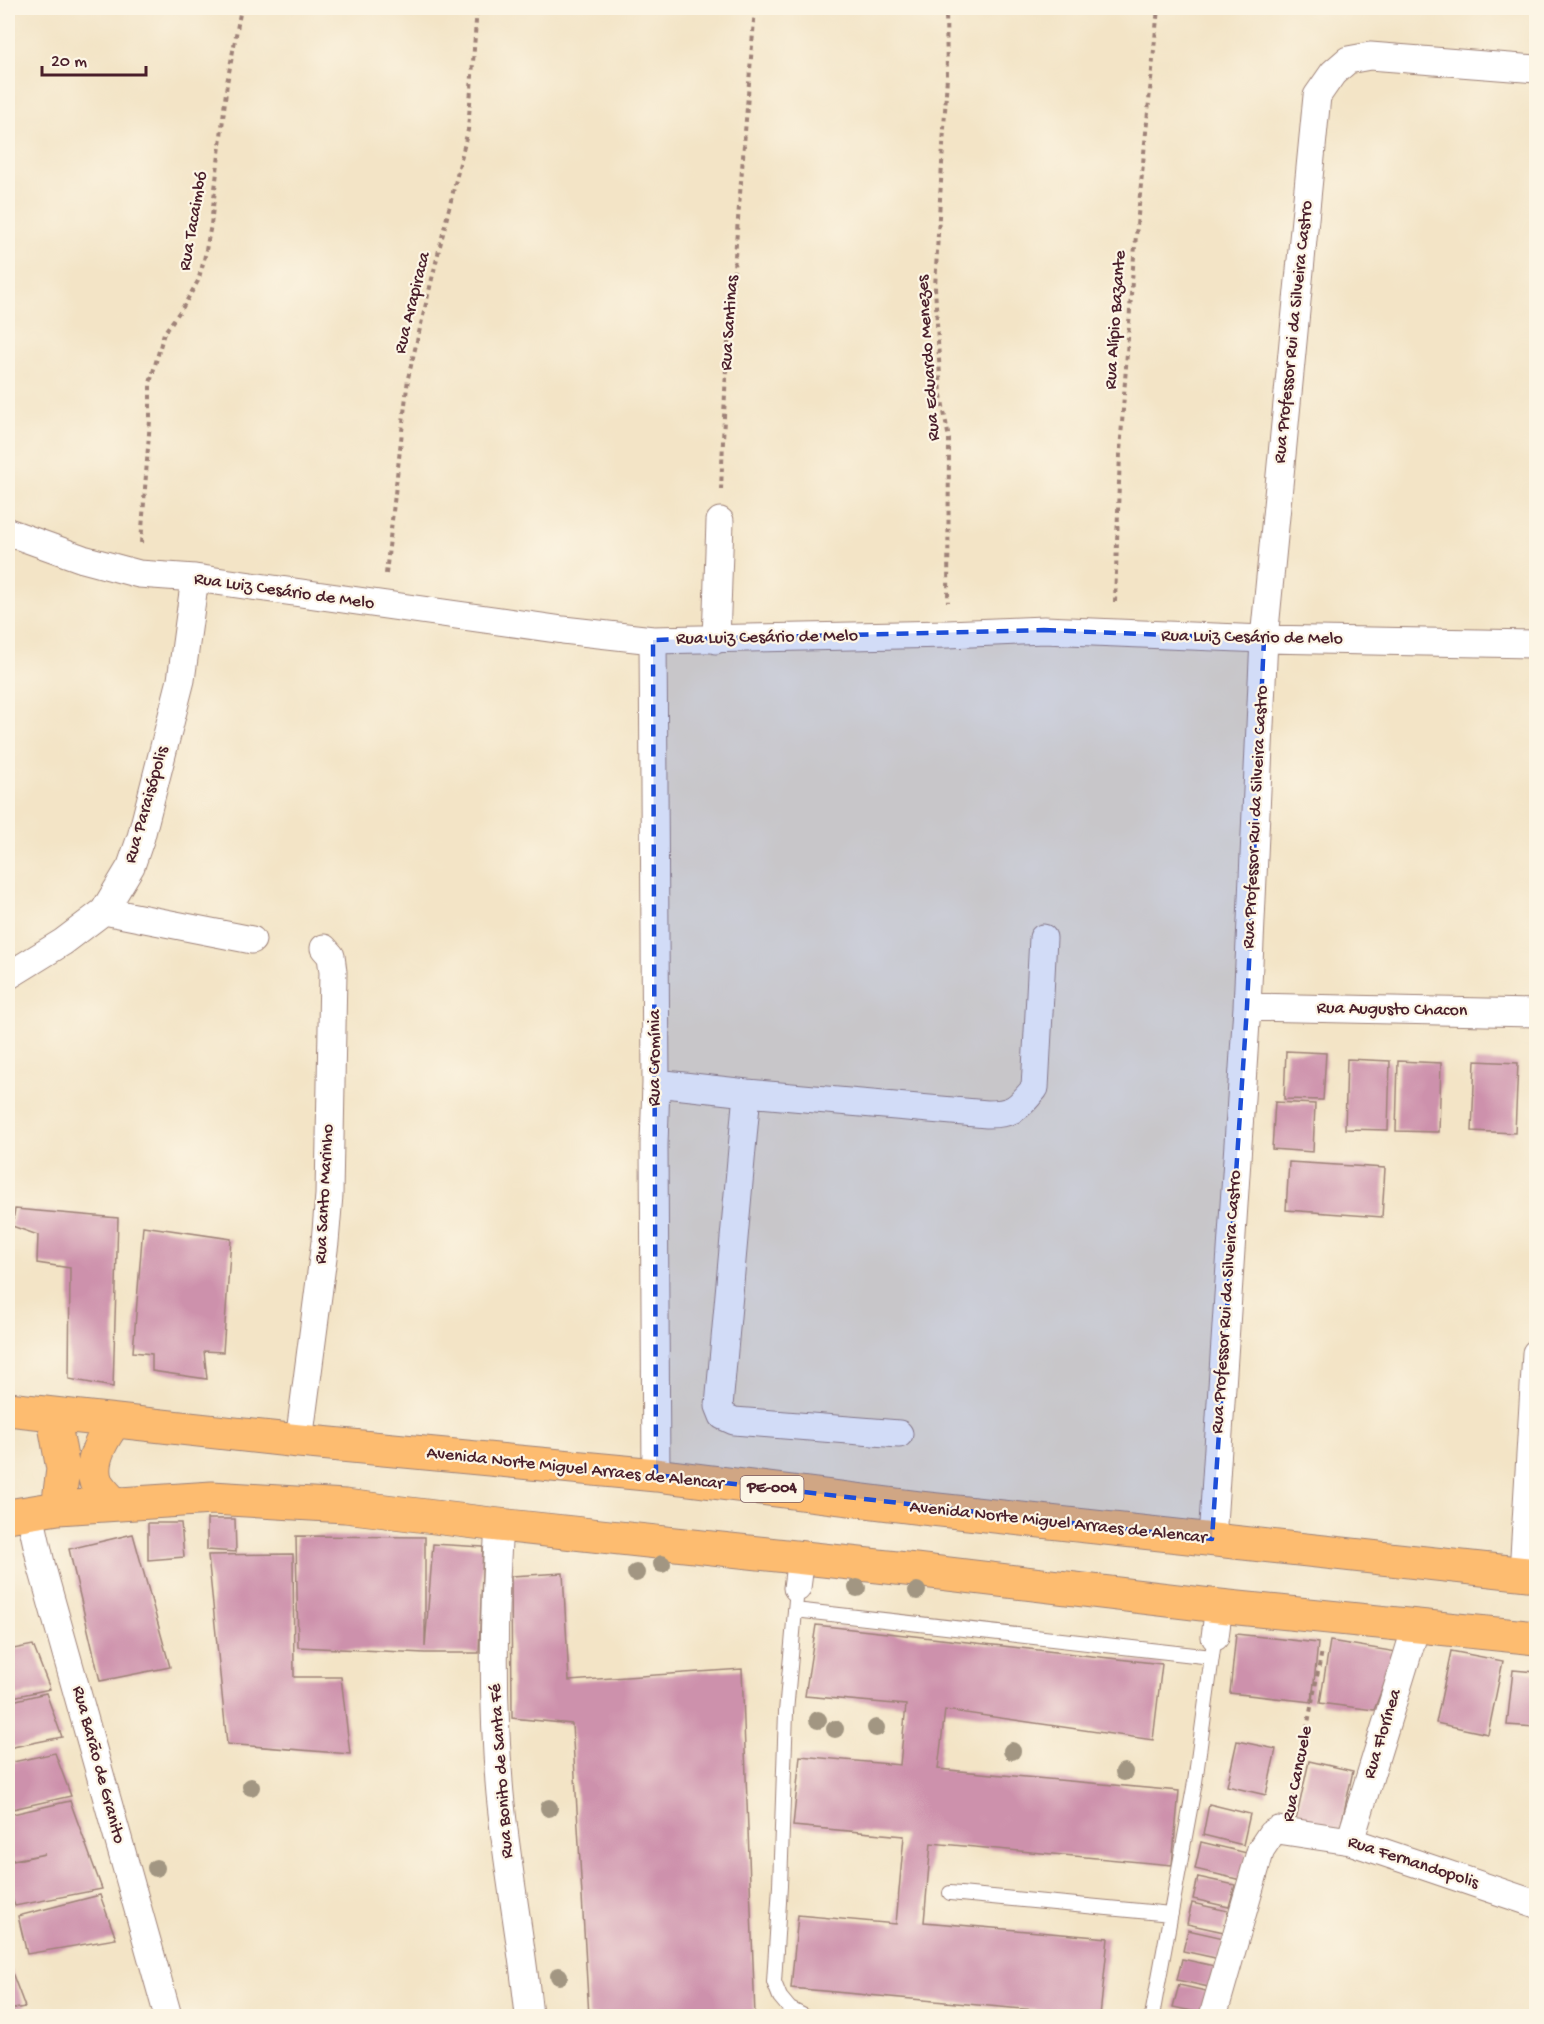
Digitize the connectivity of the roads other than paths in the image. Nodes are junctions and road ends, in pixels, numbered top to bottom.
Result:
1 (1536, 69) edge
2 (720, 521) road end
3 (8, 532) edge
4 (195, 578) junction
5 (1264, 639) junction
6 (653, 640) junction
7 (716, 640) junction
8 (1536, 644) edge
9 (104, 911) junction
10 (1043, 938) dead end
11 (252, 940) dead end
12 (324, 948) dead end
13 (8, 976) edge
14 (1247, 1007) junction
15 (1536, 1013) edge
16 (656, 1083) junction
17 (747, 1093) junction
18 (1536, 1353) edge
19 (8, 1408) edge
20 (52, 1414) junction
21 (115, 1420) junction
22 (899, 1434) dead end
23 (299, 1441) junction
24 (656, 1475) junction
25 (114, 1504) junction
26 (32, 1512) edge
27 (499, 1525) junction
28 (1212, 1539) junction
29 (1530, 1574) edge
30 (798, 1585) junction
31 (1416, 1627) junction
32 (1215, 1633) junction
33 (1536, 1638) edge
34 (1287, 1830) joint
35 (1350, 1840) junction
36 (950, 1893) dead end
37 (1536, 1904) edge
38 (1171, 1914) junction
39 (168, 2016) edge
40 (529, 2016) edge
41 (804, 2016) edge
42 (1152, 2016) edge
43 (1213, 2016) edge

1 - 5 street, Rua Professor Rui da Silveira Castro
2 - 7 street
3 - 4 street, Rua Luiz Cesário de Melo
4 - 6 street, Rua Luiz Cesário de Melo
4 - 9 street, Rua Paraisópolis
5 - 7 street, Rua Luiz Cesário de Melo
5 - 8 street, Rua Luiz Cesário de Melo
5 - 14 street, Rua Professor Rui da Silveira Castro
6 - 7 street, Rua Luiz Cesário de Melo
6 - 16 street, Rua Cromínia
9 - 11 street
9 - 13 street, Rua Paraisópolis
10 - 17 street
12 - 23 street, Rua Santo Marinho
14 - 15 street, Rua Augusto Chacon
14 - 28 street, Rua Professor Rui da Silveira Castro
16 - 17 street
16 - 24 street, Rua Cromínia
17 - 22 street
18 - 29 street
19 - 20 main road, Avenida Norte Miguel Arraes de Alencar / PE-004
20 - 21 main road, Avenida Norte Miguel Arraes de Alencar / PE-004
20 - 26 main road
21 - 23 main road, Avenida Norte Miguel Arraes de Alencar / PE-004
21 - 25 main road
23 - 24 main road, Avenida Norte Miguel Arraes de Alencar / PE-004
24 - 28 main road, Avenida Norte Miguel Arraes de Alencar / PE-004
25 - 26 main road
25 - 27 main road
26 - 39 street, Rua Barão de Granito
27 - 30 main road
27 - 40 street, Rua Bonito de Santa Fé
28 - 29 main road, Avenida Norte Miguel Arraes de Alencar / PE-004
30 - 32 main road
30 - 32 lane
30 - 41 lane
31 - 32 main road
31 - 33 main road
31 - 35 street, Rua Florínea
32 - 38 lane
34 - 35 street, Rua Fernandopolis
34 - 43 street, Rua Cancuele
35 - 37 street, Rua Fernandopolis
36 - 38 lane
38 - 42 lane

